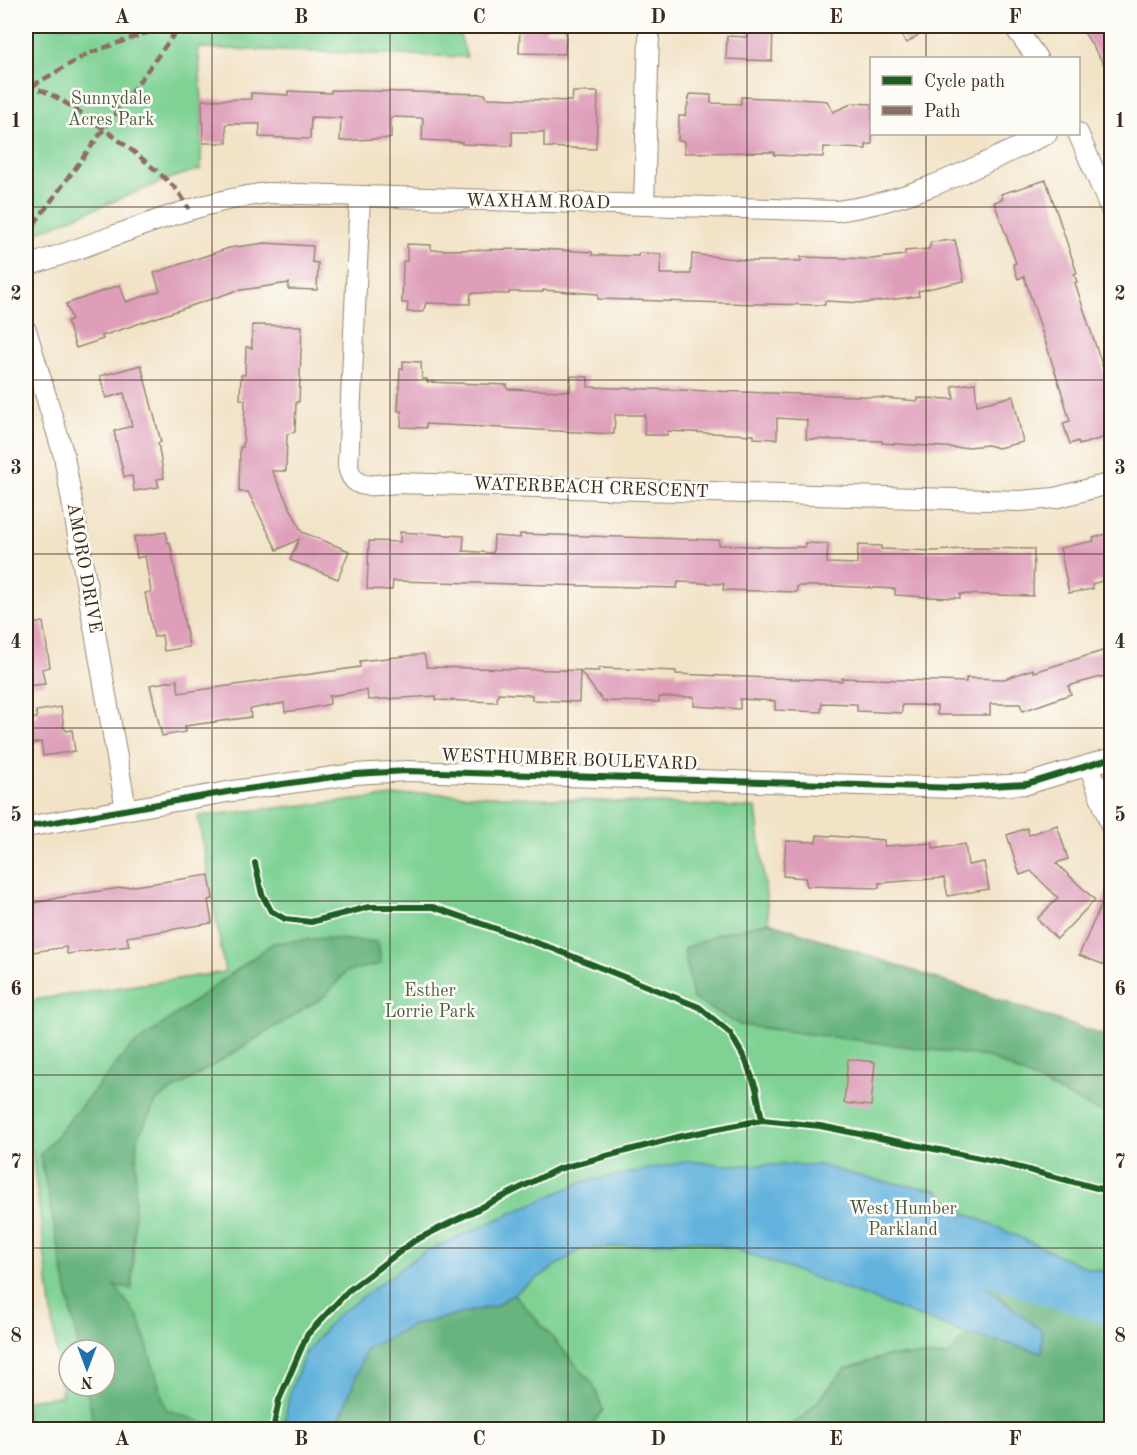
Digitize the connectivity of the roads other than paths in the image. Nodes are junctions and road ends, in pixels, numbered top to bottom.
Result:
1 (1014, 26) edge
2 (649, 34) dead end
3 (1036, 57) edge
4 (1045, 135) edge
5 (1079, 135) edge
6 (360, 197) junction
7 (644, 204) junction
8 (1111, 212) edge
9 (26, 266) edge
10 (26, 330) edge
11 (1112, 483) edge
12 (1112, 758) edge
13 (1089, 765) junction
14 (126, 809) junction
15 (26, 827) edge
16 (1112, 829) edge

1 - 3 street
2 - 7 street
4 - 7 street, WAXHAM ROAD
5 - 8 street
6 - 7 street, WAXHAM ROAD
6 - 9 street, WAXHAM ROAD
6 - 11 street, WATERBEACH CRESCENT
10 - 14 street, AMORO DRIVE
12 - 13 street, WESTHUMBER BOULEVARD
13 - 14 street, WESTHUMBER BOULEVARD
13 - 16 street
14 - 15 street, WESTHUMBER BOULEVARD

